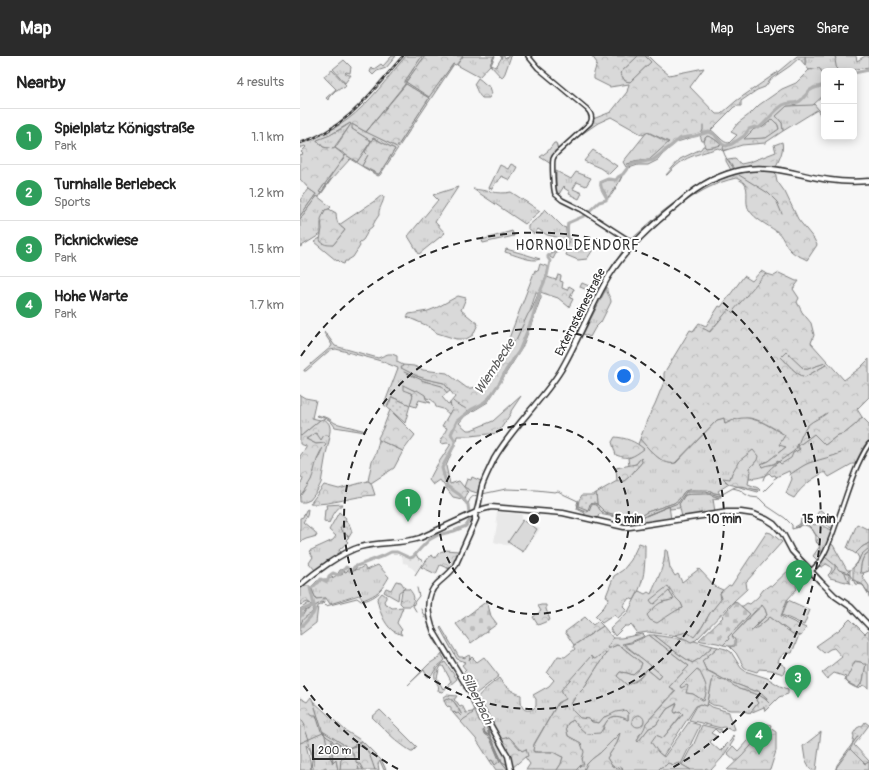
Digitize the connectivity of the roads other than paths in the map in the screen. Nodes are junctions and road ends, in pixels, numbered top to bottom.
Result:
1 (528, 56) edge
2 (869, 181) edge
3 (634, 244) junction
4 (869, 444) edge
5 (479, 503) junction
6 (483, 509) junction
7 (476, 512) junction
8 (810, 570) junction
9 (300, 585) edge
10 (869, 626) edge
11 (511, 770) edge

1 - 3 street
2 - 3 main road, Externsteinestraße
3 - 5 main road, Externsteinestraße
4 - 8 street
5 - 6 main road
5 - 7 main road, Externsteinestraße
6 - 7 main road
6 - 8 main road
7 - 9 main road
7 - 11 main road, Externsteinestraße
8 - 10 main road

